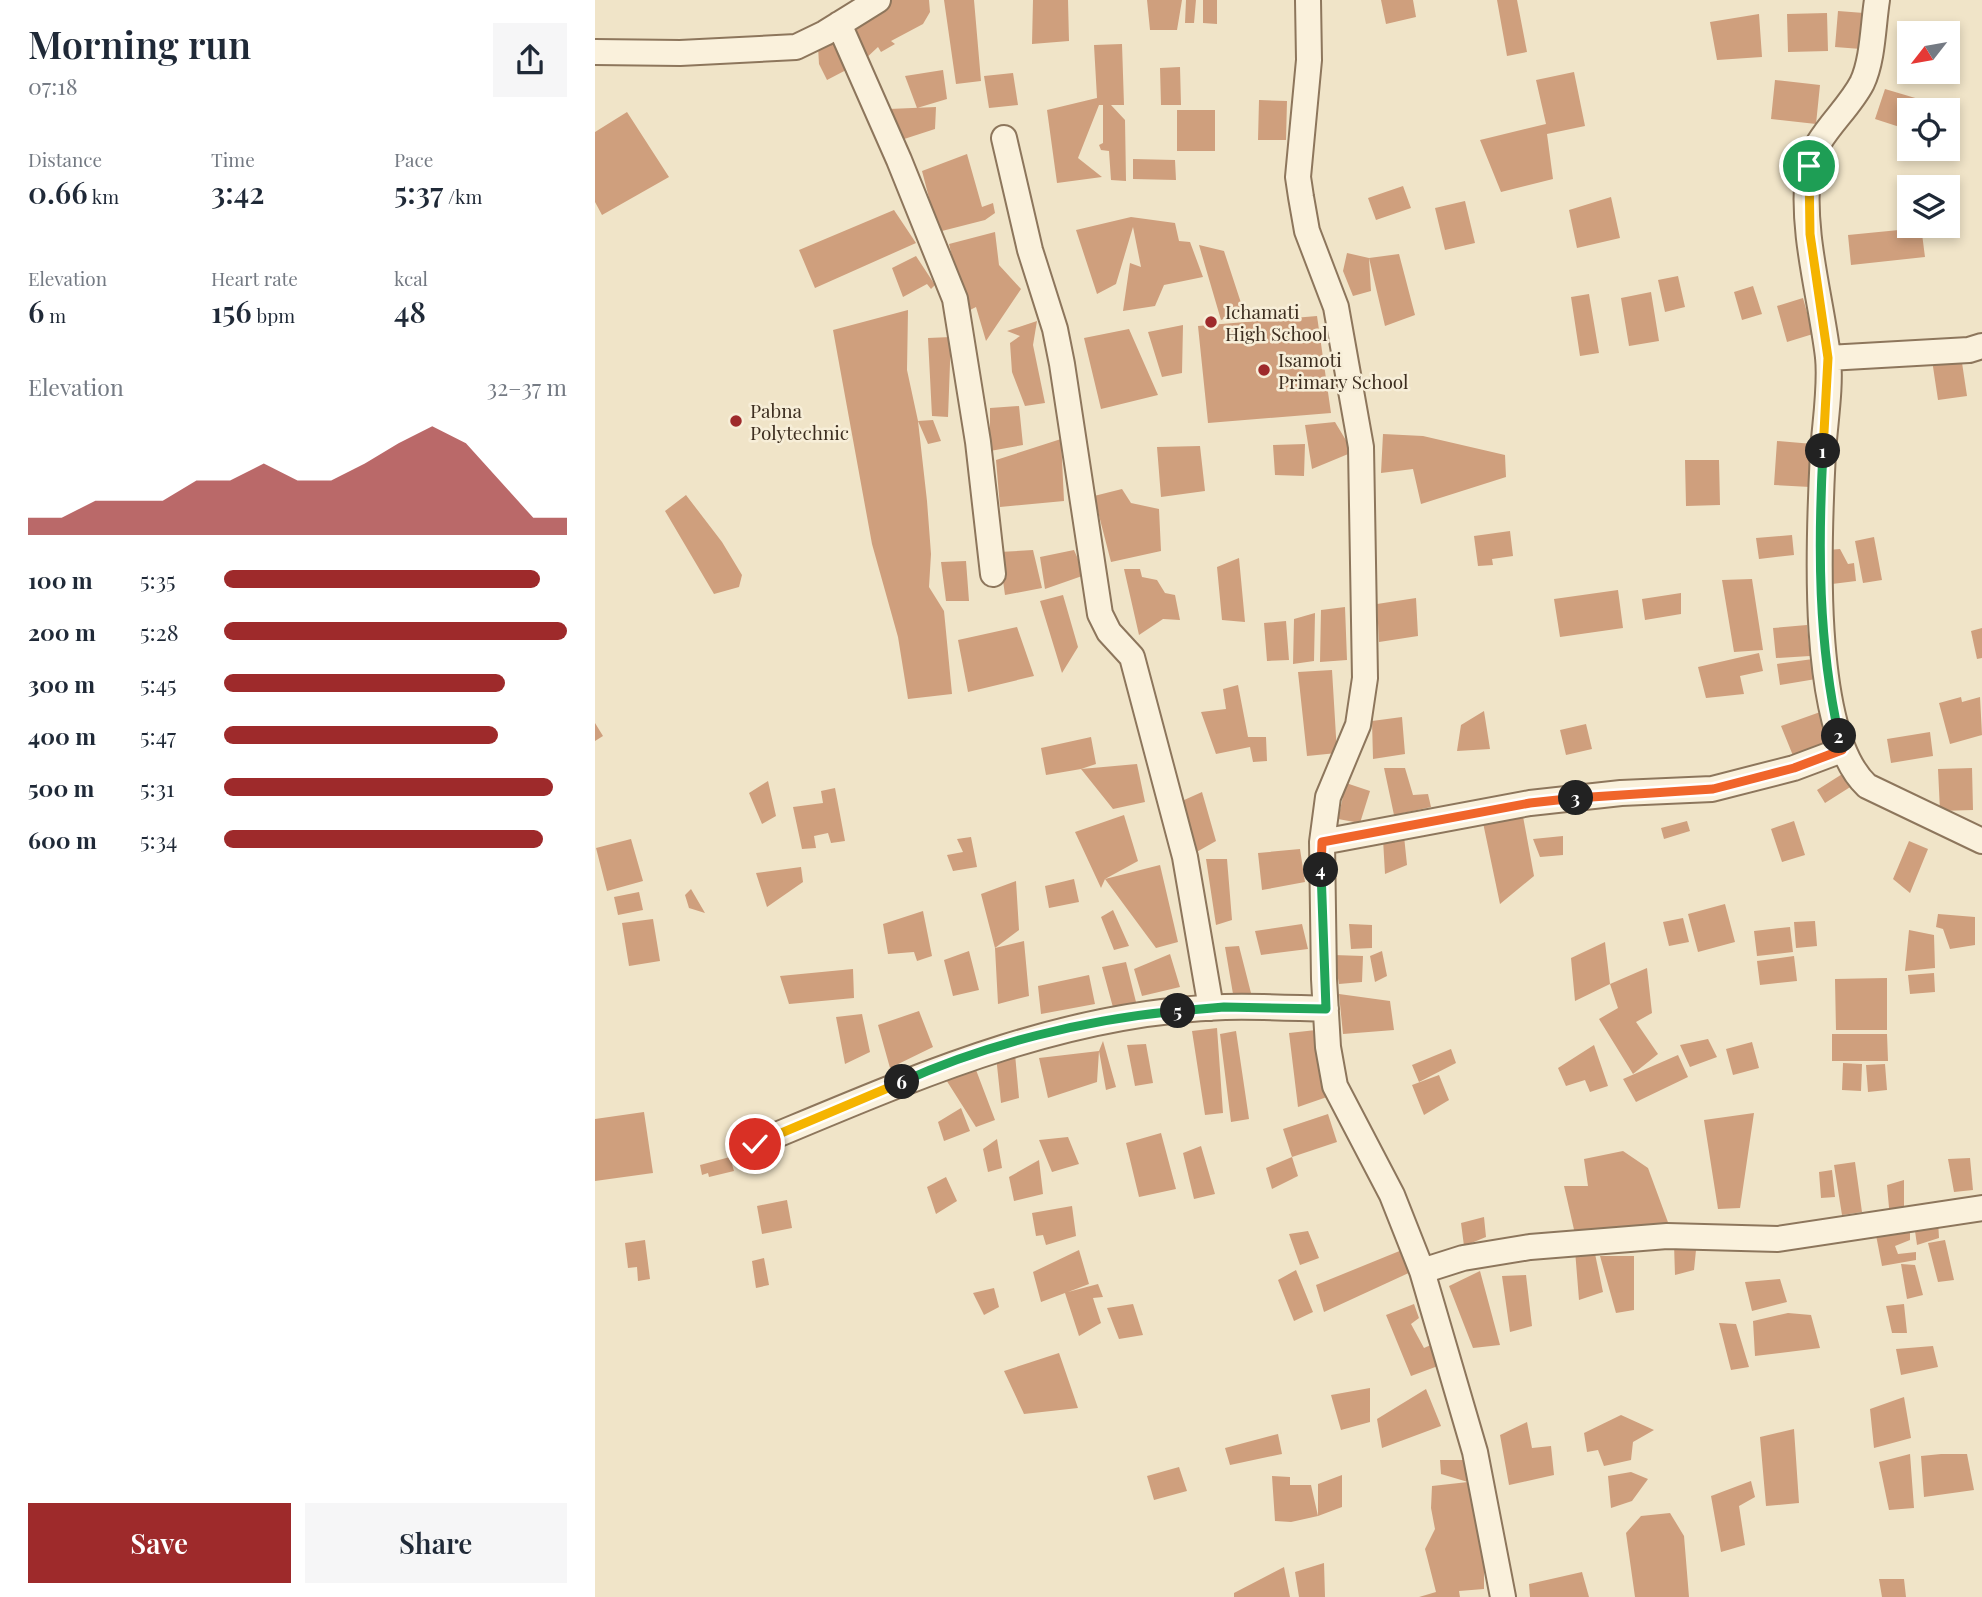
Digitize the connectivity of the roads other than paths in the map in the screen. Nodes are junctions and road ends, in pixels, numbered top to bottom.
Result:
1 (878, 0) edge
2 (1308, 0) edge
3 (1877, 0) edge
4 (839, 24) junction
5 (595, 52) edge
6 (1004, 138) dead end
7 (1982, 346) edge
8 (1828, 358) junction
9 (993, 574) dead end
10 (1842, 750) junction
11 (1322, 842) junction
12 (1982, 842) edge
13 (1212, 1008) junction
14 (1326, 1009) junction
15 (755, 1144) dead end
16 (1982, 1208) edge
17 (1422, 1271) junction
18 (1503, 1597) edge

1 - 4 street
2 - 11 street
3 - 8 street
4 - 5 street
4 - 9 street
6 - 13 street
7 - 8 street
8 - 10 street
10 - 11 street
10 - 12 street
11 - 14 street
13 - 14 street
13 - 15 street
14 - 17 street
16 - 17 street
17 - 18 street

